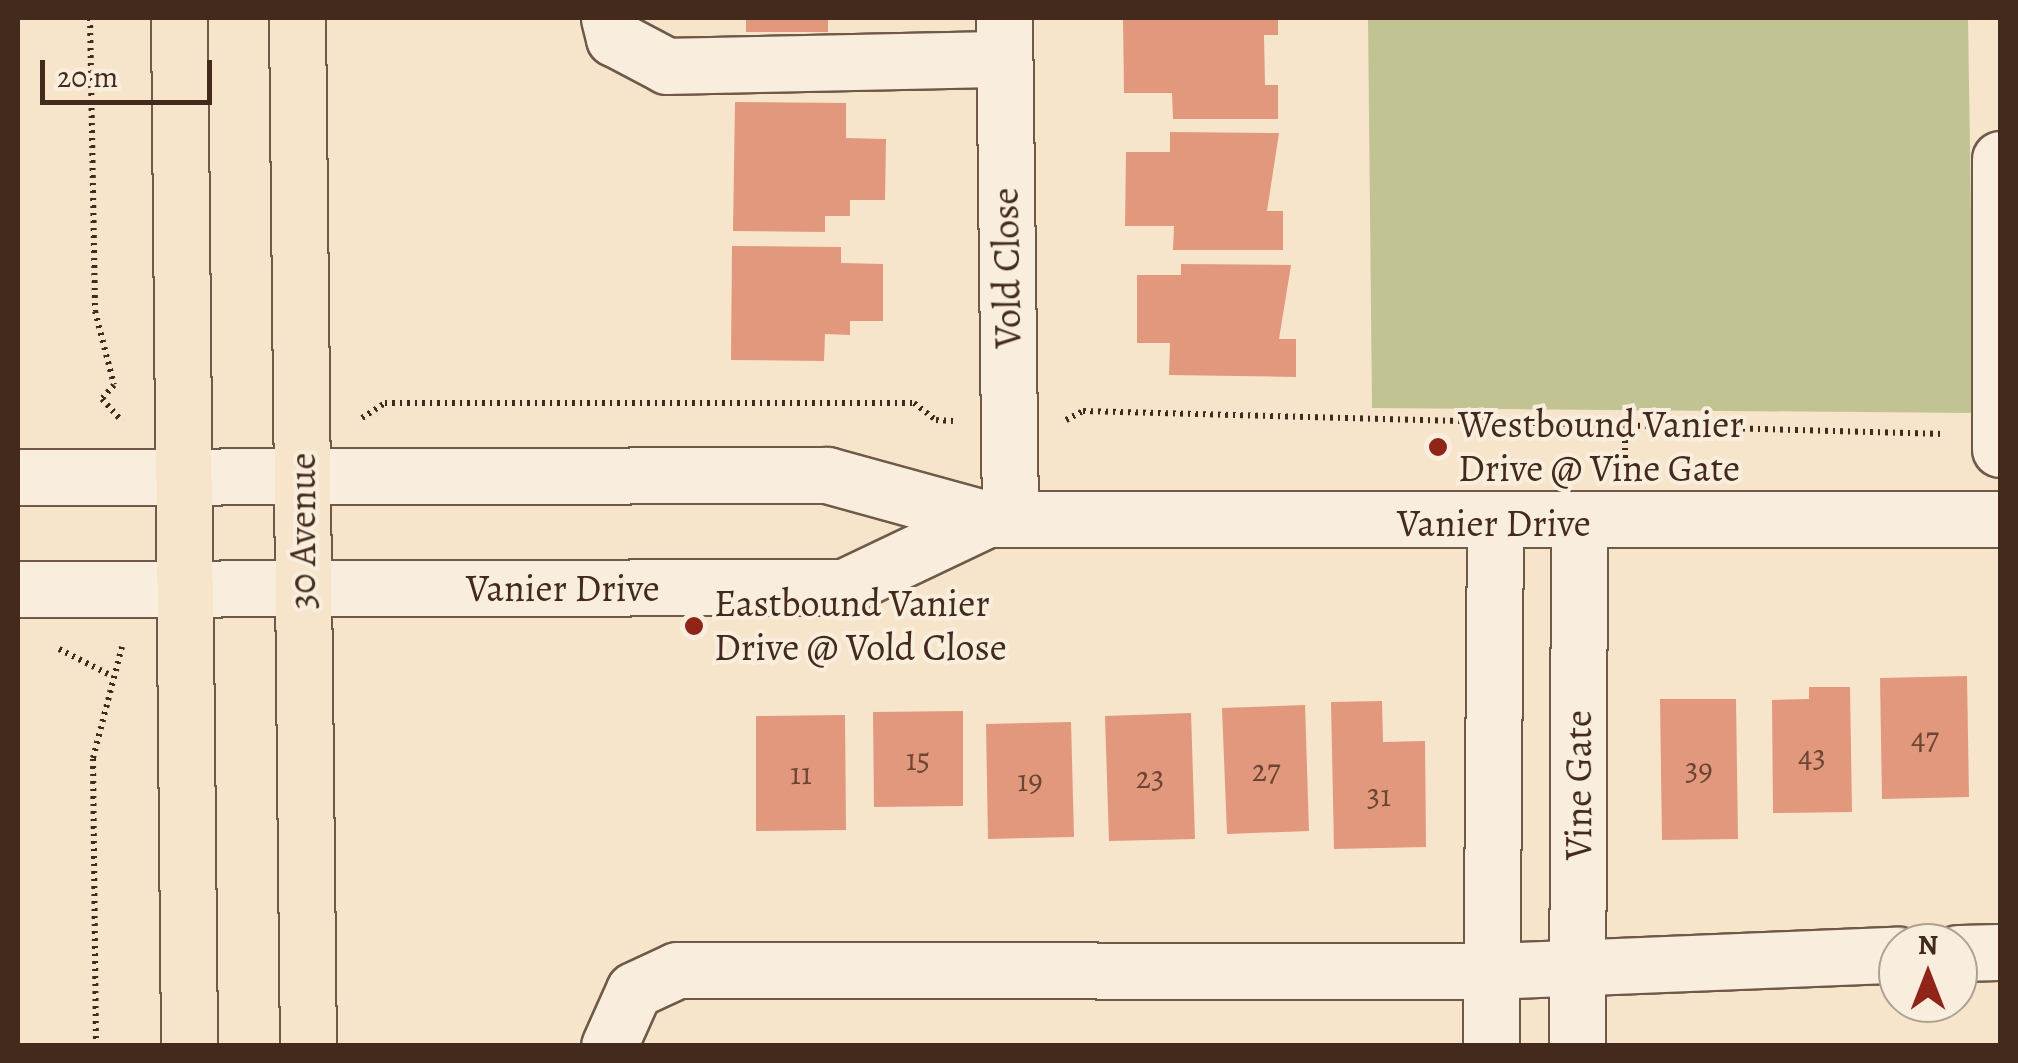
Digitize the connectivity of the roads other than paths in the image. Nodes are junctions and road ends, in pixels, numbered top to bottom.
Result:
1 (179, 18) edge
2 (297, 18) edge
3 (608, 18) edge
4 (1004, 38) edge
5 (2000, 159) edge
6 (2000, 435) edge
7 (2000, 449) edge
8 (184, 476) junction
9 (18, 477) edge
10 (303, 477) junction
11 (999, 519) junction
12 (2000, 519) edge
13 (1579, 524) junction
14 (1495, 526) junction
15 (185, 588) junction
16 (18, 589) edge
17 (303, 589) junction
18 (1878, 955) edge
19 (1578, 962) junction
20 (1491, 971) junction
21 (189, 1046) edge
22 (308, 1046) edge
23 (609, 1046) edge
24 (1491, 1046) edge
25 (1577, 1046) edge

1 - 8 main road
2 - 10 main road, 30 Avenue
3 - 4 street
4 - 11 street, Vold Close
5 - 6 street
6 - 7 street
8 - 9 street, Vanier Drive
8 - 10 street, Vanier Drive
8 - 15 main road
10 - 11 street, Vanier Drive
10 - 17 main road, 30 Avenue
11 - 14 street, Vanier Drive
11 - 17 street, Vanier Drive
12 - 13 street, Vanier Drive
13 - 14 street, Vanier Drive
13 - 19 street, Vine Gate
14 - 20 street
15 - 16 street, Vanier Drive
15 - 17 street, Vanier Drive
15 - 21 main road
17 - 22 main road, 30 Avenue
18 - 19 street
19 - 20 street
19 - 25 street, Vine Gate
20 - 23 street
20 - 24 street

